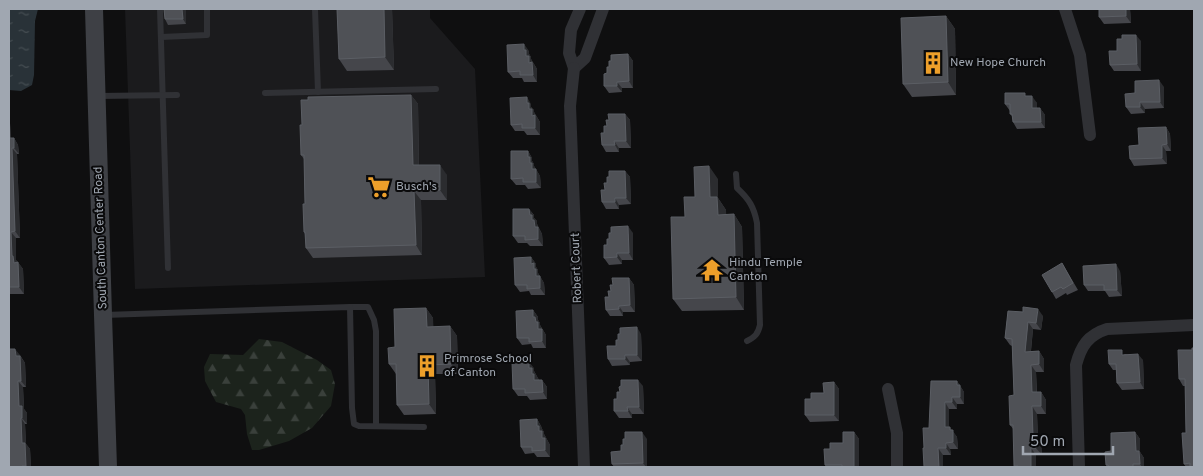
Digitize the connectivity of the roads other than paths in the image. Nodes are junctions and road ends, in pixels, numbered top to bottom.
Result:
1 (94, 9) edge
2 (160, 9) edge
3 (207, 9) edge
4 (315, 9) edge
5 (580, 9) edge
6 (603, 9) edge
7 (1064, 9) edge
8 (161, 37) junction
9 (574, 68) junction
10 (436, 89) dead end
11 (318, 92) junction
12 (265, 93) dead end
13 (163, 95) junction
14 (177, 95) dead end
15 (97, 96) junction
16 (1090, 135) dead end
17 (736, 174) dead end
18 (168, 268) dead end
19 (350, 307) junction
20 (103, 315) junction
21 (1194, 325) edge
22 (747, 341) dead end
23 (888, 389) dead end
24 (376, 426) junction
25 (424, 427) dead end
26 (108, 467) edge
27 (584, 467) edge
28 (897, 467) edge
29 (1079, 467) edge

1 - 15 main road, South Canton Center Road
2 - 8 lane
3 - 8 lane
4 - 11 lane
5 - 9 street, Robert Court
6 - 9 street
7 - 16 street
8 - 13 lane
9 - 27 street, Robert Court
10 - 11 lane
11 - 12 lane
13 - 14 lane
13 - 15 lane
13 - 18 lane
15 - 20 main road, South Canton Center Road
17 - 22 lane
19 - 20 lane
19 - 24 lane
19 - 24 lane
20 - 26 main road, South Canton Center Road
21 - 29 street
23 - 28 street
24 - 25 lane

